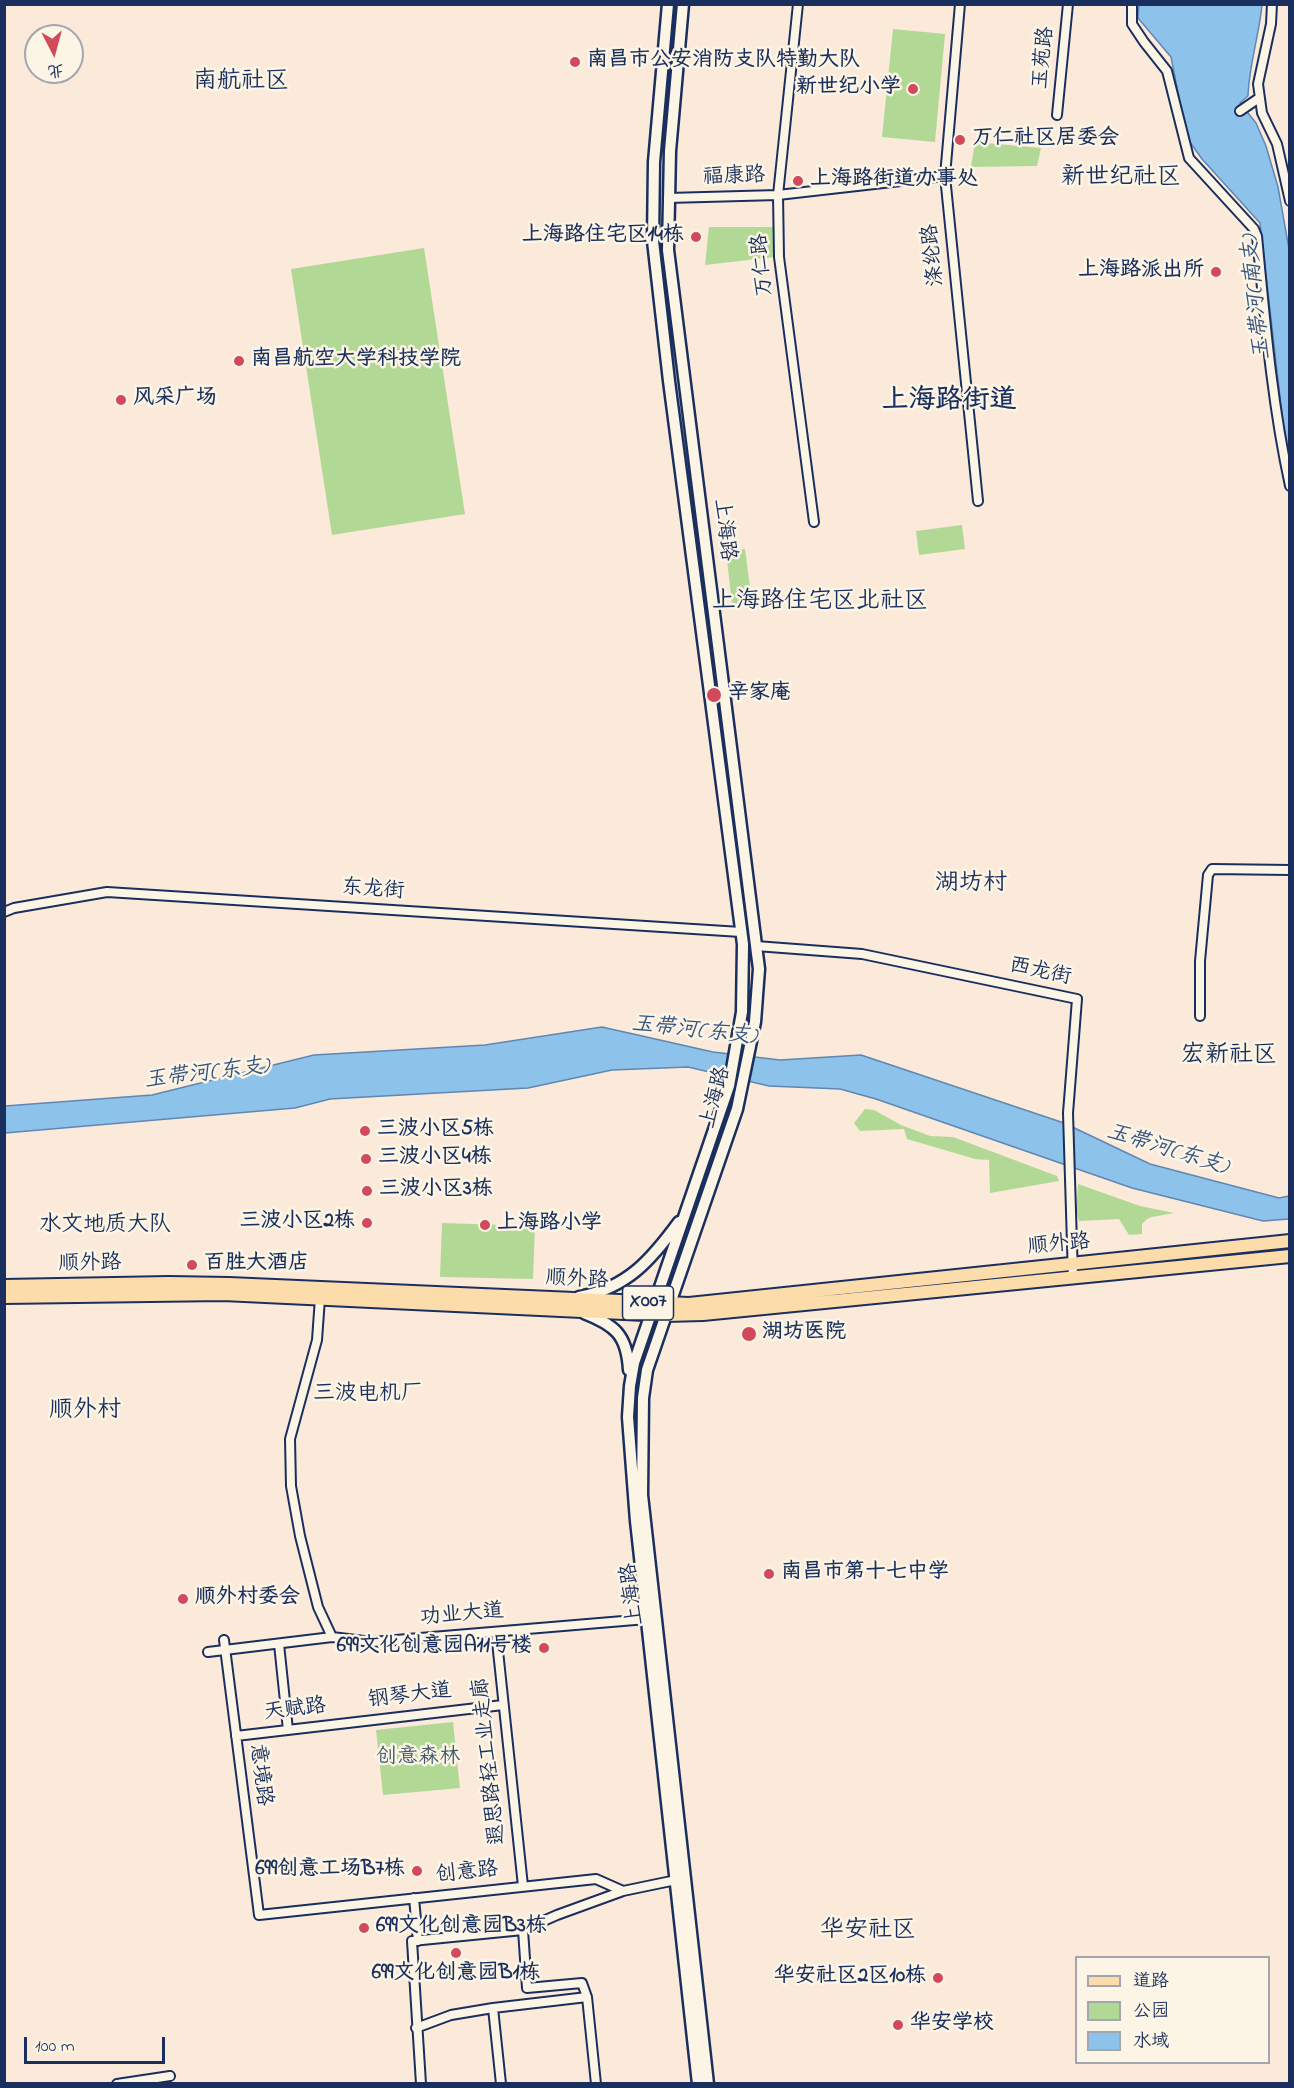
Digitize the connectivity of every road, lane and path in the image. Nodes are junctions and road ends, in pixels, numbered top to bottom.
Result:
1 (668, 4) edge
2 (683, 4) edge
3 (798, 4) edge
4 (960, 4) edge
5 (1068, 4) edge
6 (1132, 4) edge
7 (1272, 4) edge
8 (1259, 98) junction
9 (1240, 111) dead end
10 (1057, 115) dead end
11 (1193, 140) dead end
12 (1185, 146) junction
13 (945, 176) junction
14 (778, 195) junction
15 (668, 198) junction
16 (1290, 201) edge
17 (1290, 486) edge
18 (978, 501) dead end
19 (814, 522) dead end
20 (1290, 870) edge
21 (4, 912) edge
22 (741, 932) junction
23 (756, 946) junction
24 (1200, 1016) dead end
25 (686, 1212) junction
26 (1290, 1241) edge
27 (1290, 1256) edge
28 (1072, 1271) junction
29 (4, 1286) edge
30 (4, 1298) edge
31 (320, 1298) junction
32 (564, 1299) junction
33 (653, 1309) junction
34 (668, 1310) junction
35 (580, 1312) junction
36 (630, 1386) junction
37 (647, 1619) junction
38 (495, 1632) junction
39 (333, 1637) junction
40 (224, 1640) dead end
41 (279, 1644) junction
42 (225, 1650) junction
43 (208, 1652) dead end
44 (503, 1705) junction
45 (357, 1722) joint
46 (288, 1730) junction
47 (236, 1736) junction
48 (676, 1880) junction
49 (523, 1886) junction
50 (623, 1891) junction
51 (414, 1898) junction
52 (259, 1915) joint
53 (523, 1930) junction
54 (418, 1941) junction
55 (587, 1997) junction
56 (493, 2008) junction
57 (416, 2028) junction
58 (170, 2076) dead end
59 (117, 2084) edge
60 (421, 2084) edge
61 (501, 2084) edge
62 (596, 2084) edge
63 (698, 2084) edge
64 (708, 2084) edge

1 - 22 main road, 上海路
2 - 15 main road, 上海路
3 - 14 street, 万仁路
4 - 13 street, 涤纶路
5 - 10 street, 玉苑路
6 - 12 street
7 - 8 street
8 - 9 street
8 - 16 street
11 - 12 street
12 - 17 street
13 - 14 street, 福康路
13 - 18 street, 涤纶路
14 - 15 street, 福康路
14 - 19 street, 万仁路
15 - 23 main road, 上海路
20 - 24 street
21 - 22 street, 东龙街
22 - 25 main road, 上海路
23 - 28 street, 西龙街
23 - 34 main road, 上海路
25 - 32 main road
25 - 33 main road, 上海路
26 - 28 main road, 顺外路
27 - 28 main road, 顺外路
28 - 34 main road, 顺外路
29 - 32 main road, 顺外路 / X007
30 - 31 main road, 顺外路
31 - 35 main road, 顺外路
31 - 39 street
32 - 33 main road, 顺外路 / X007
33 - 34 main road, 顺外路
33 - 35 main road, 顺外路
33 - 36 main road, 上海路
34 - 64 main road, 上海路
35 - 36 main road
36 - 37 main road, 上海路
37 - 38 street, 功业大道
37 - 48 main road, 上海路
38 - 39 street, 功业大道
38 - 44 street, 遐思路轻工业走廊
39 - 41 street, 功业大道
40 - 42 street, 意境路
41 - 42 street, 功业大道
41 - 46 street
42 - 43 street, 功业大道
42 - 47 street, 意境路
44 - 45 street, 钢琴大道
44 - 49 street, 遐思路轻工业走廊
45 - 46 street, 天赋路
46 - 47 street, 天赋路
47 - 52 street, 意境路
48 - 50 street
48 - 63 main road, 上海路
49 - 50 street, 创意路
49 - 51 street, 创意路
50 - 53 street
51 - 52 street, 创意路
51 - 54 street
53 - 54 street
53 - 55 street
54 - 57 street
55 - 56 street
55 - 62 street
56 - 57 street
56 - 61 street
57 - 60 street
58 - 59 street

